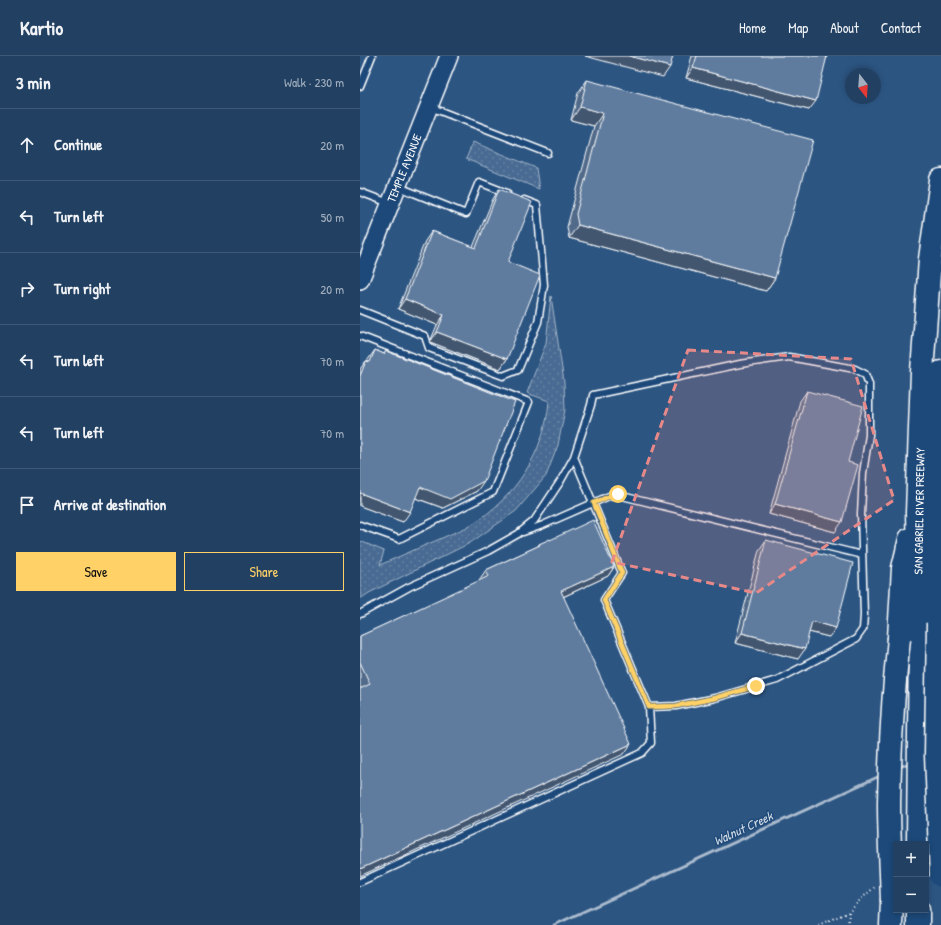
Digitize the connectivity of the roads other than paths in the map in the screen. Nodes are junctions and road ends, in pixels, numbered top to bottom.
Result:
1 (372, 56) edge
2 (449, 56) edge
3 (360, 86) edge
4 (429, 106) junction
5 (548, 153) dead end
6 (941, 180) edge
7 (397, 186) junction
8 (360, 192) edge
9 (390, 204) junction
10 (941, 279) edge
11 (360, 280) edge
12 (360, 310) edge
13 (360, 336) edge
14 (941, 372) edge
15 (574, 456) junction
16 (594, 503) junction
17 (917, 512) junction
18 (360, 525) edge
19 (518, 534) junction
20 (862, 555) junction
21 (360, 614) edge
22 (926, 626) junction
23 (649, 707) junction
24 (918, 841) edge
25 (941, 876) edge
26 (360, 882) edge
27 (918, 913) edge
28 (891, 925) edge
29 (918, 925) edge

1 - 3 lane
2 - 4 main road, TEMPLE AVENUE
4 - 5 lane
4 - 7 main road, TEMPLE AVENUE
6 - 17 highway, SAN GABRIEL RIVER FREEWAY
7 - 9 main road, TEMPLE AVENUE
7 - 12 lane
8 - 9 lane
9 - 11 main road, TEMPLE AVENUE
10 - 22 highway
13 - 18 lane
14 - 22 highway
15 - 16 lane
15 - 19 lane
15 - 20 lane
16 - 19 lane
16 - 20 lane
16 - 23 lane
17 - 22 highway, SAN GABRIEL RIVER FREEWAY
17 - 28 highway, bridge
19 - 21 lane
20 - 23 lane
22 - 24 highway, SAN GABRIEL RIVER FREEWAY
22 - 25 highway, bridge
23 - 26 lane
27 - 29 highway

